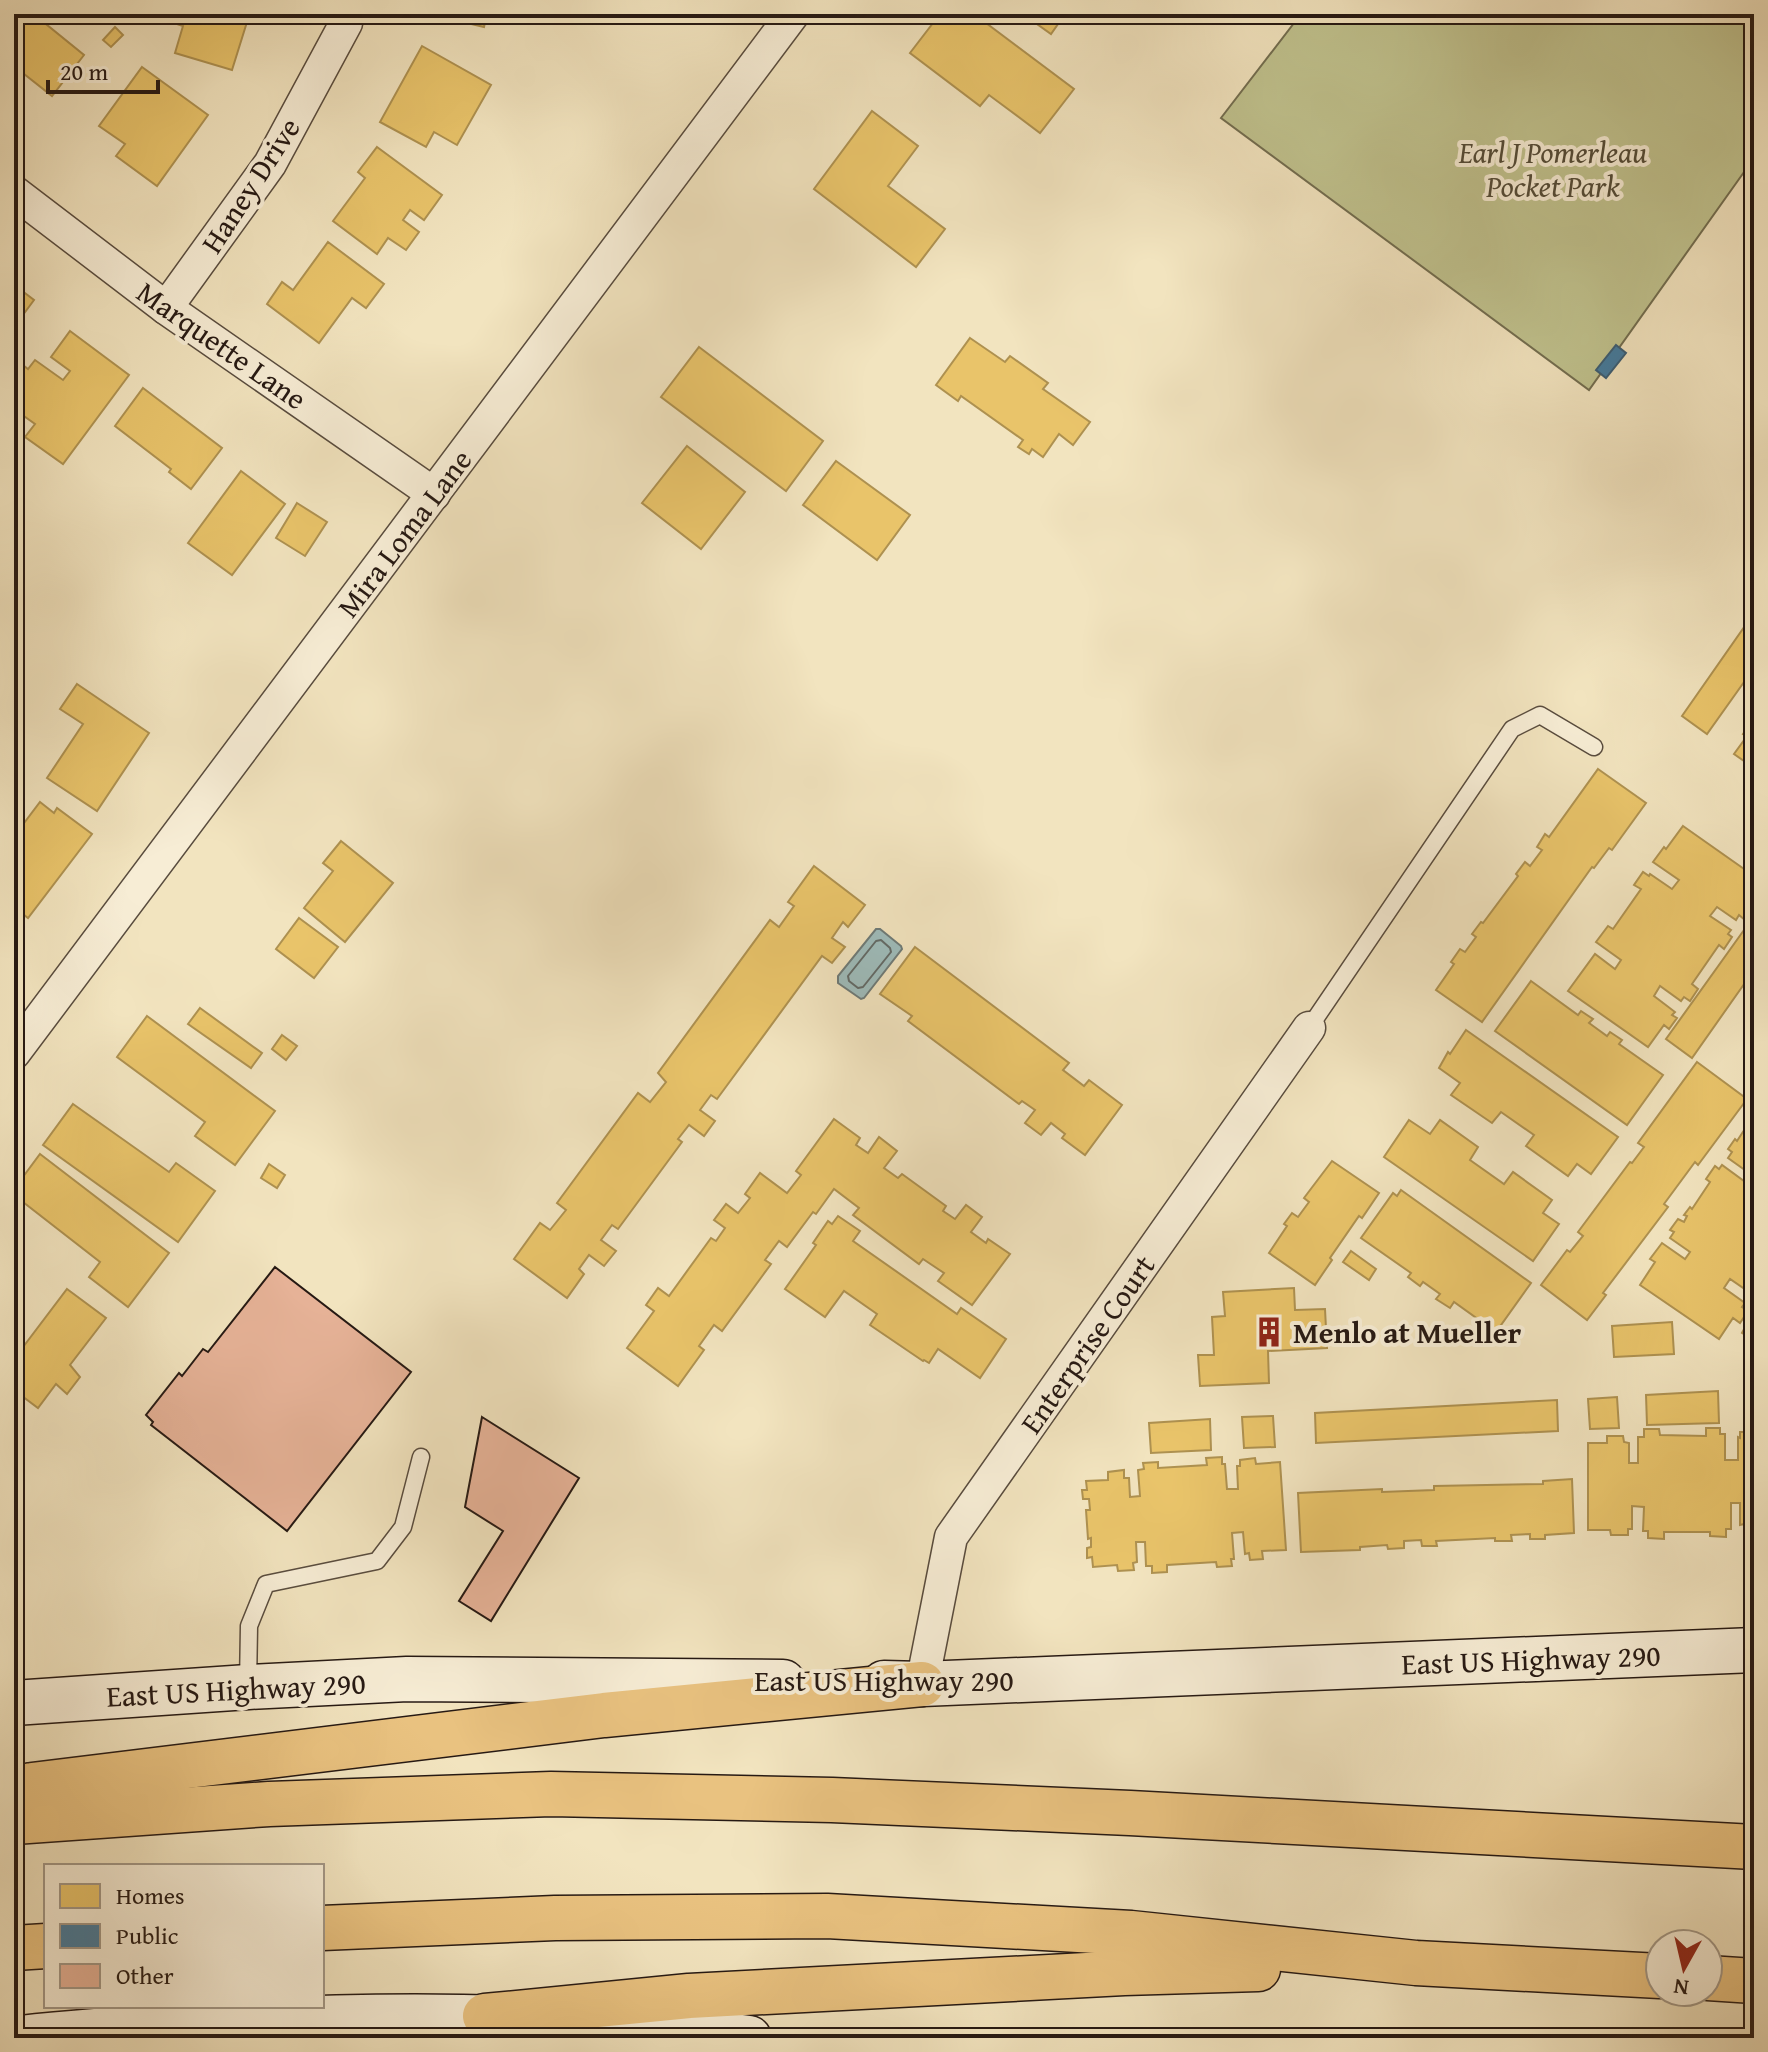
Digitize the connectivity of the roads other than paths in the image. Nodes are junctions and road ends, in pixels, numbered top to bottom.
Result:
1 (347, 14) edge
2 (793, 14) edge
3 (14, 192) edge
4 (166, 308) junction
5 (434, 494) junction
6 (1594, 747) dead end
7 (1309, 1028) joint
8 (14, 1053) edge
9 (421, 1457) dead end
10 (1754, 1650) edge
11 (922, 1684) junction
12 (248, 1687) junction
13 (14, 1703) edge
14 (14, 1789) edge
15 (14, 1822) edge
16 (1754, 1847) edge
17 (324, 1928) edge
18 (44, 1946) edge
19 (14, 1948) edge
20 (1416, 1963) junction
21 (1644, 1975) edge
22 (1724, 1979) edge
23 (1754, 1981) edge
24 (485, 2016) junction
25 (80, 2035) edge
26 (20, 2038) edge
27 (749, 2038) edge

1 - 4 street, Haney Drive
2 - 5 street, Mira Loma Lane
3 - 4 street, Marquette Lane
4 - 5 street, Marquette Lane
5 - 8 street, Mira Loma Lane
6 - 7 lane
7 - 11 street, Enterprise Court
9 - 12 lane
10 - 11 main road, East US Highway 290
11 - 12 main road, East US Highway 290
11 - 14 highway
12 - 13 main road, East US Highway 290
15 - 16 highway
17 - 20 highway
18 - 19 highway
20 - 21 highway
20 - 24 highway
22 - 23 highway
24 - 25 main road
24 - 27 main road
25 - 26 main road

